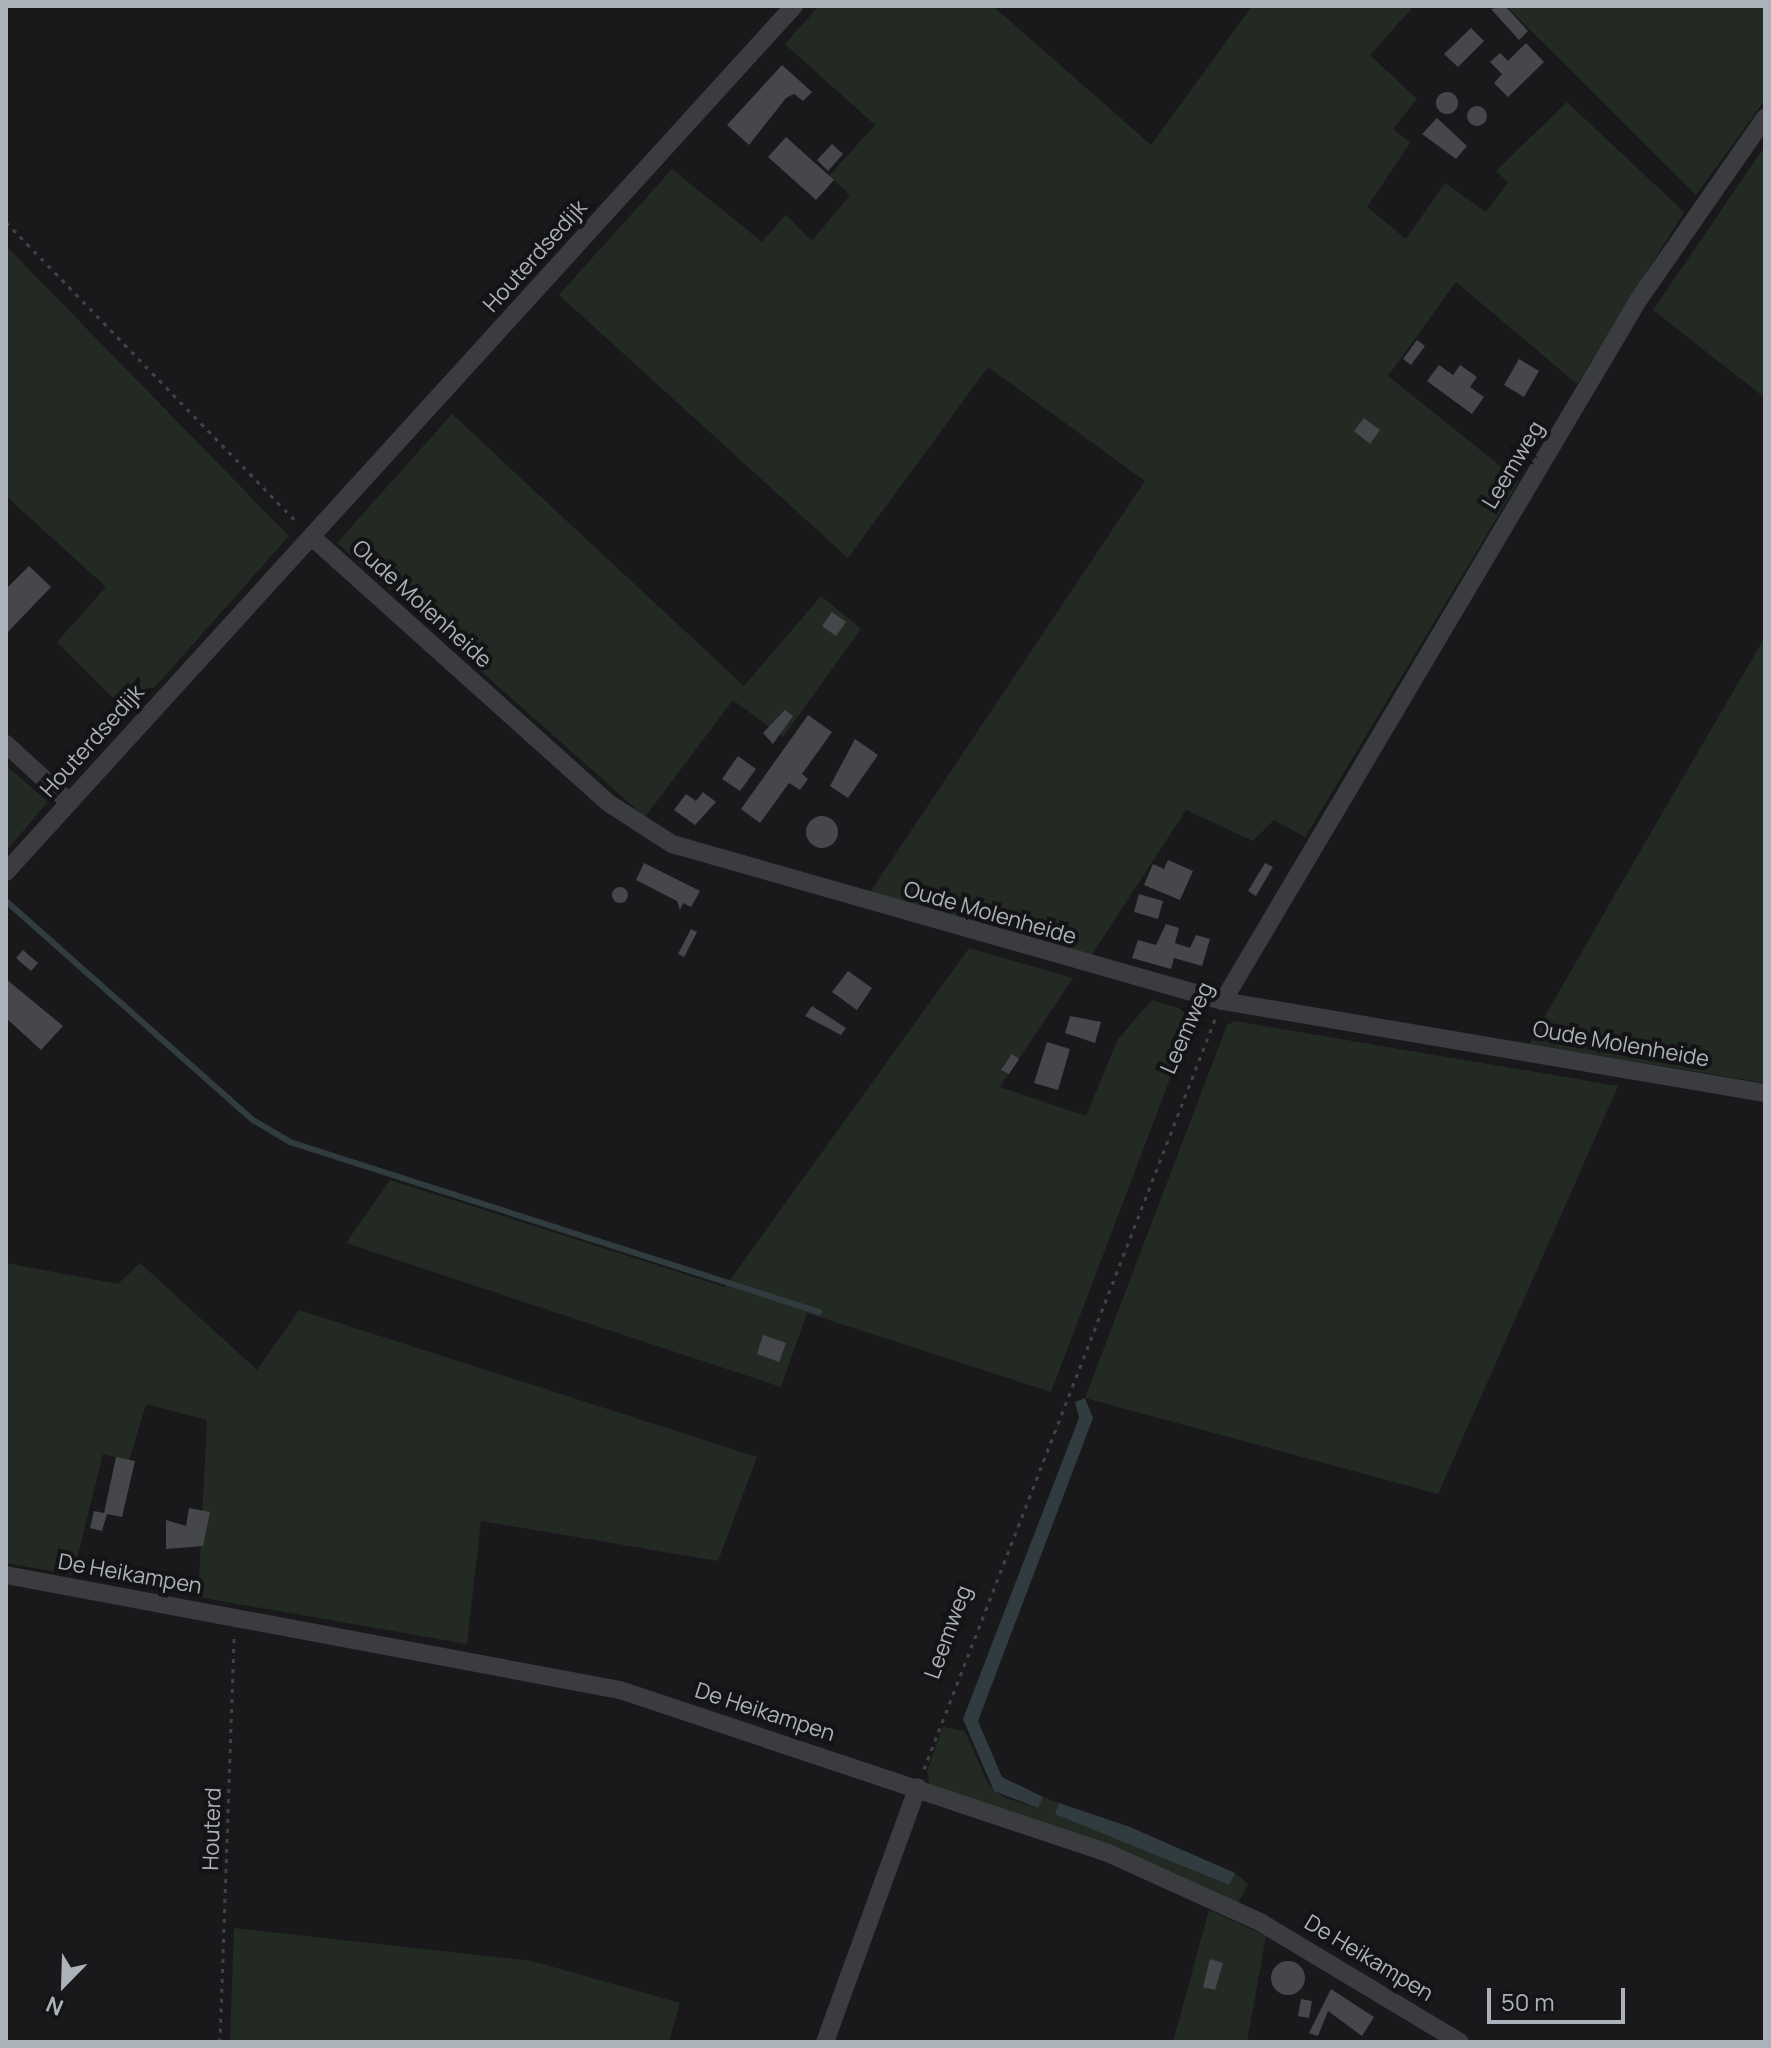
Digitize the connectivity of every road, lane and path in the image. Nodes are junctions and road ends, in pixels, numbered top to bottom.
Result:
1 (794, 6) edge
2 (1765, 118) edge
3 (6, 222) edge
4 (312, 537) junction
5 (6, 744) edge
6 (69, 802) junction
7 (6, 872) edge
8 (1223, 1001) junction
9 (1765, 1093) edge
10 (6, 1575) edge
11 (235, 1617) junction
12 (918, 1787) junction
13 (220, 2042) edge
14 (825, 2042) edge
15 (1460, 2042) edge

1 - 4 street, Houterdsedijk
2 - 8 street, Leemweg
3 - 4 path
4 - 6 street, Houterdsedijk
4 - 8 street, Oude Molenheide
5 - 6 street
6 - 7 street, Houterdsedijk
8 - 9 street, Oude Molenheide
8 - 12 path, Leemweg
10 - 11 street, De Heikampen
11 - 12 street, De Heikampen
11 - 13 path, Houterd
12 - 14 street
12 - 15 street, De Heikampen

